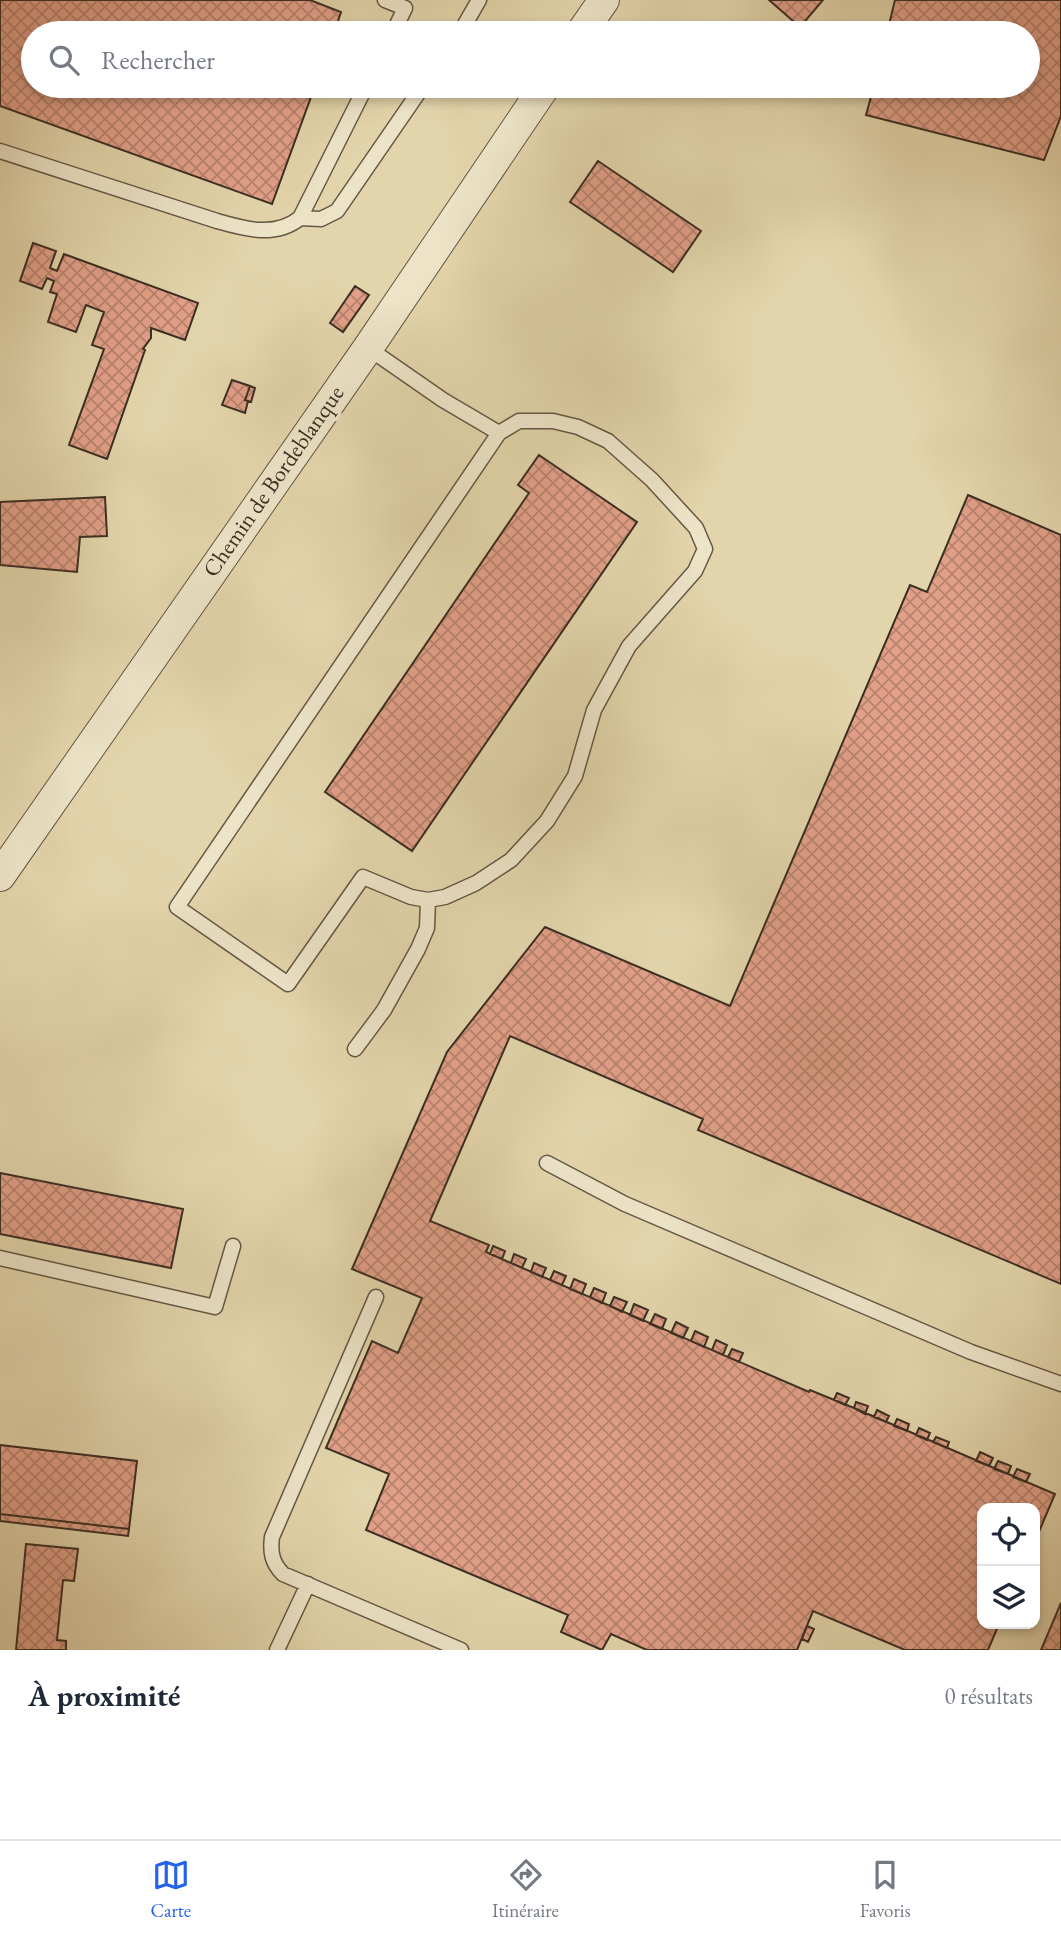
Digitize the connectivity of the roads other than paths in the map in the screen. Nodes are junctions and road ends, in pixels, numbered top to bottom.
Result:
1 (386, 0) edge
2 (479, 0) edge
3 (604, 0) edge
4 (399, 21) edge
5 (467, 21) edge
6 (589, 21) edge
7 (360, 98) edge
8 (416, 98) edge
9 (537, 98) edge
10 (0, 151) edge
11 (300, 218) junction
12 (368, 348) junction
13 (499, 433) junction
14 (0, 876) edge
15 (428, 900) junction
16 (355, 1049) dead end
17 (547, 1163) dead end
18 (233, 1246) dead end
19 (0, 1258) edge
20 (376, 1297) dead end
21 (1061, 1384) edge
22 (307, 1584) junction
23 (278, 1650) edge
24 (461, 1650) edge

1 - 4 lane
2 - 5 lane
3 - 6 street
7 - 11 lane
8 - 11 lane
9 - 12 street, Chemin de Bordeblanque
10 - 11 lane
12 - 13 lane
12 - 14 street, Chemin de Bordeblanque
13 - 15 lane
13 - 15 lane
15 - 16 lane
17 - 21 lane
18 - 19 lane
20 - 22 lane
22 - 23 lane
22 - 24 lane

